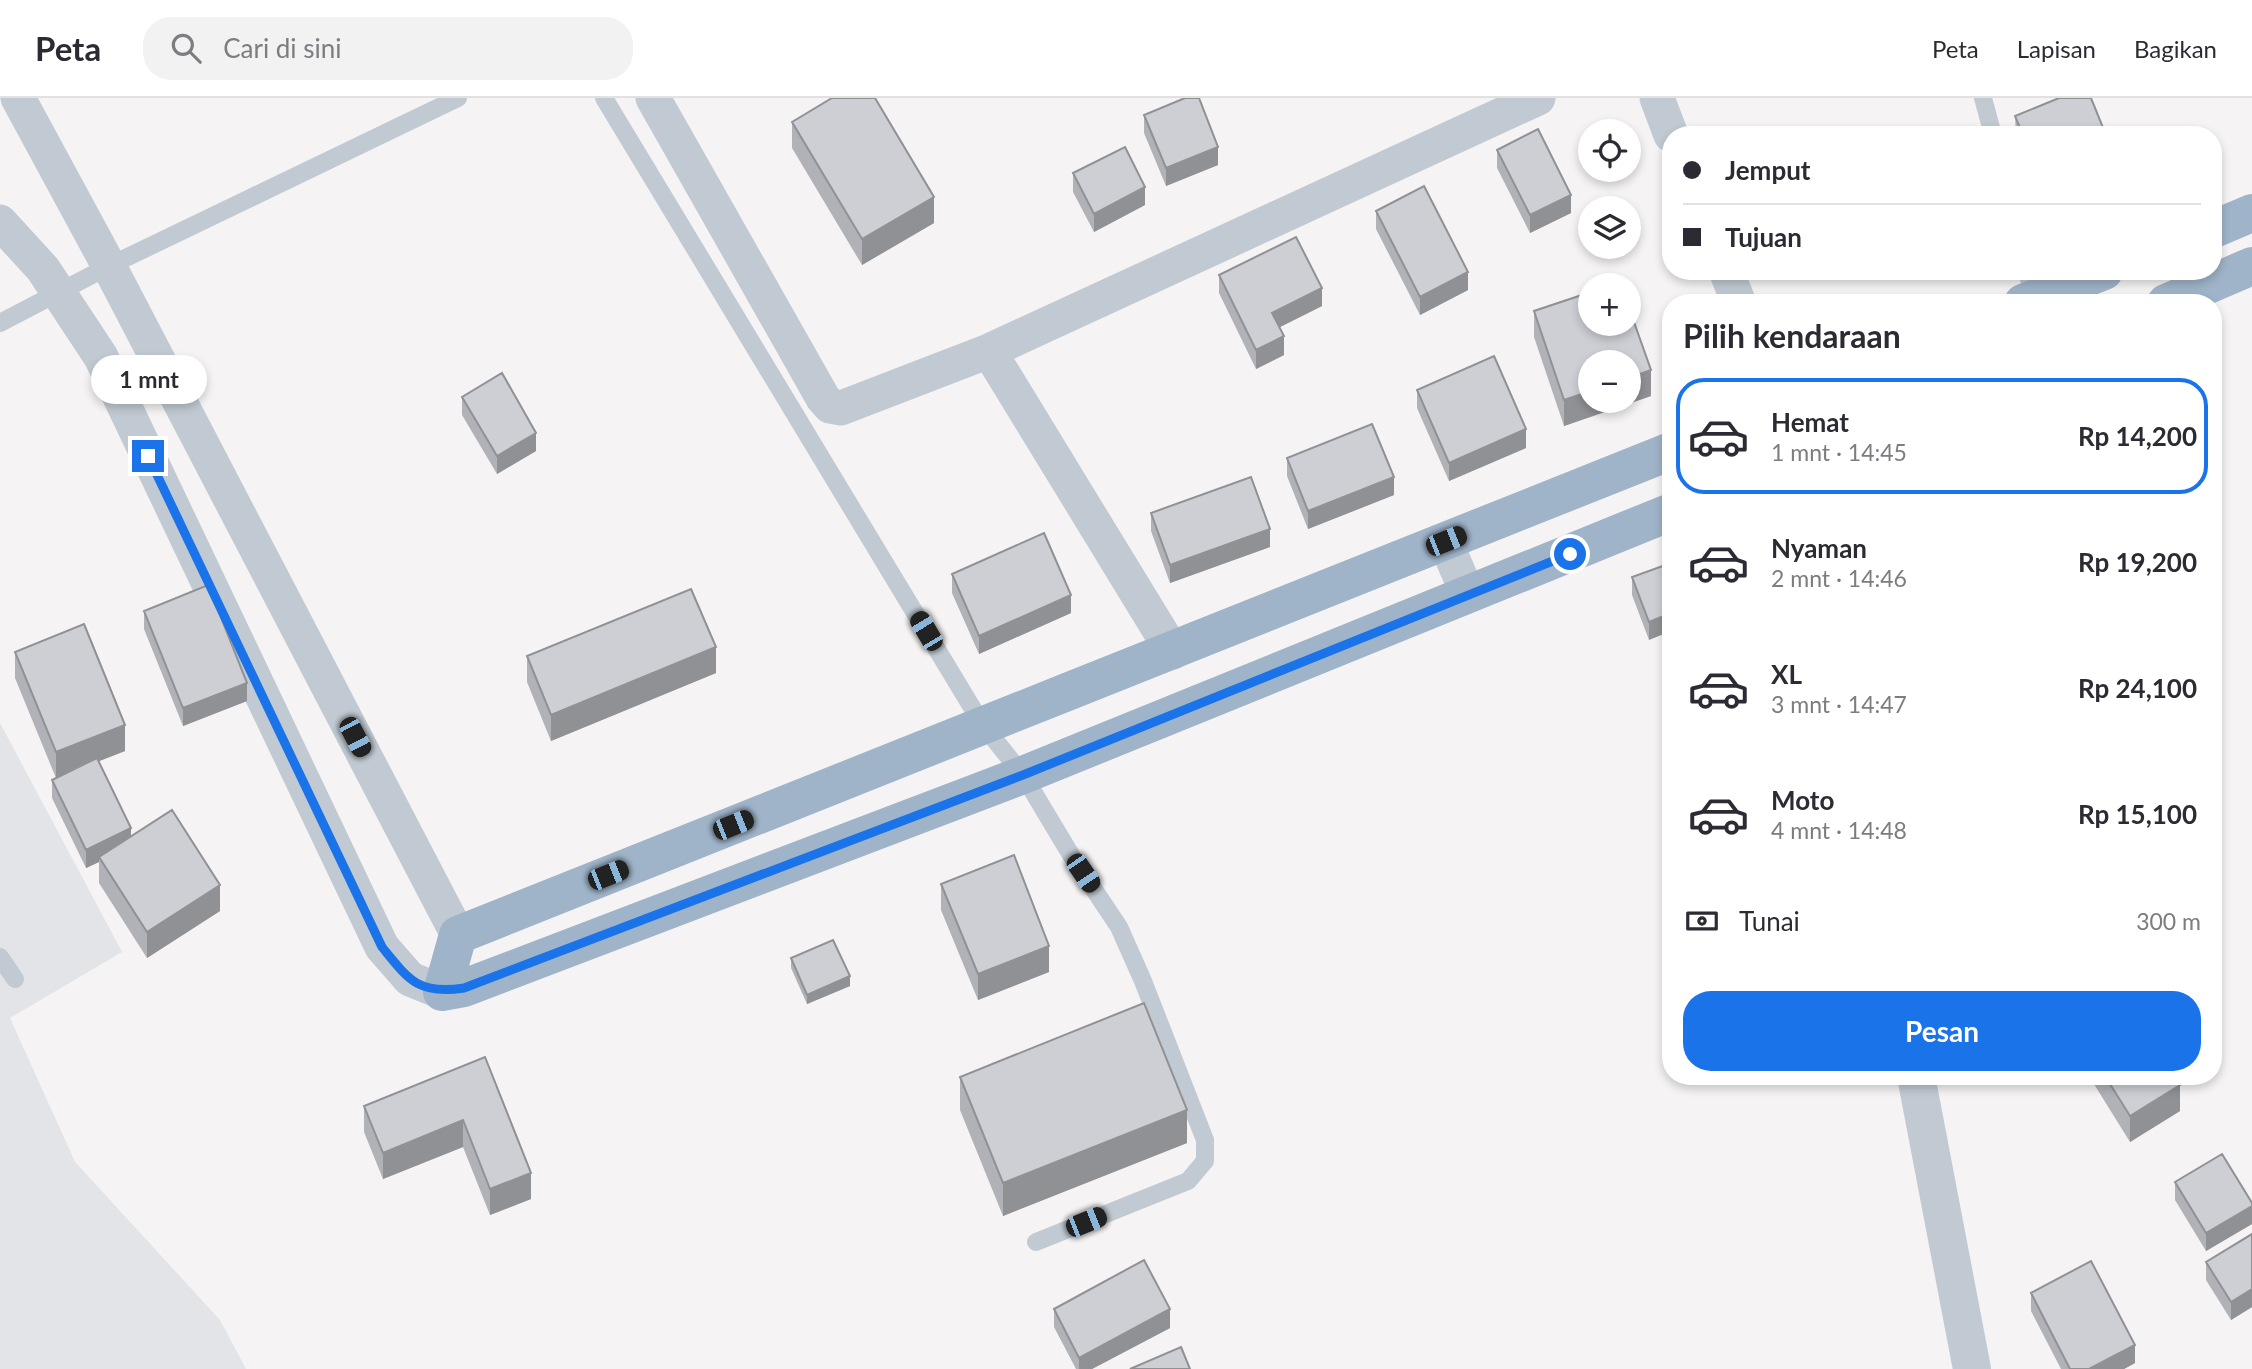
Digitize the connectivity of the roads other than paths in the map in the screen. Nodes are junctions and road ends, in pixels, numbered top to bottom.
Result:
1 (18, 98) edge
2 (458, 98) edge
3 (604, 98) edge
4 (653, 98) edge
5 (1538, 98) edge
6 (1657, 98) edge
7 (1983, 98) edge
8 (1668, 126) edge
9 (1991, 126) edge
10 (2252, 213) edge
11 (0, 222) edge
12 (2222, 226) edge
13 (109, 266) junction
14 (2252, 266) edge
15 (2222, 279) edge
16 (2070, 280) edge
17 (2219, 280) edge
18 (58, 291) junction
19 (2028, 291) edge
20 (2187, 294) edge
21 (0, 323) edge
22 (989, 351) junction
23 (1662, 455) edge
24 (1662, 516) edge
25 (1446, 541) junction
26 (1468, 595) junction
27 (1173, 652) junction
28 (982, 724) junction
29 (1023, 775) junction
30 (458, 935) junction
31 (0, 957) edge
32 (15, 979) dead end
33 (442, 992) junction
34 (1918, 1085) edge
35 (1036, 1242) dead end
36 (1972, 1369) edge

1 - 13 street
2 - 13 lane
3 - 28 lane
4 - 22 street
5 - 22 street
6 - 8 street
7 - 9 lane
10 - 12 highway
11 - 18 street
13 - 18 lane
13 - 30 street
14 - 15 highway
16 - 19 highway
17 - 20 highway
18 - 21 lane
18 - 33 street
22 - 27 street
23 - 25 highway
24 - 26 highway
25 - 26 street
25 - 27 highway
26 - 29 highway
27 - 28 highway
28 - 29 lane
28 - 30 highway
29 - 33 highway
29 - 35 lane
30 - 33 highway
31 - 32 lane
34 - 36 street

